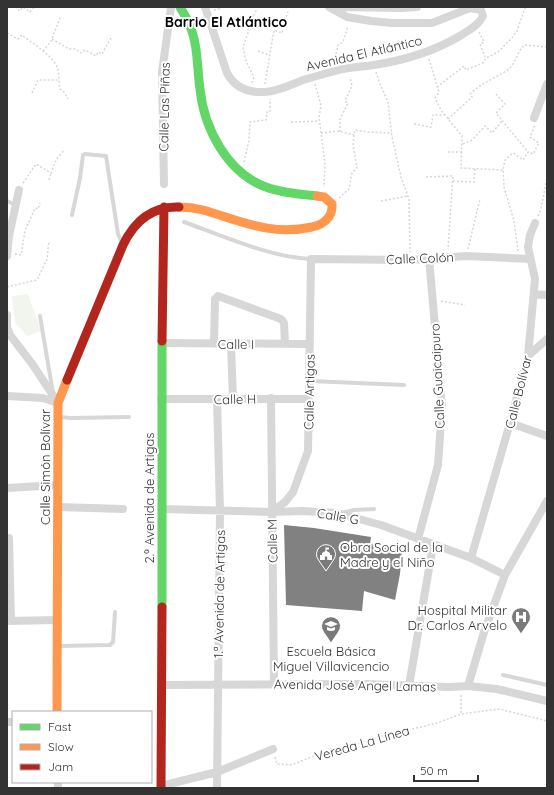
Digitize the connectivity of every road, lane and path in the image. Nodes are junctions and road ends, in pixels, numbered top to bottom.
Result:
1 (15, 7) edge
2 (34, 7) edge
3 (171, 7) edge
4 (180, 7) edge
5 (205, 7) edge
6 (329, 7) edge
7 (339, 7) edge
8 (417, 7) edge
9 (530, 7) edge
10 (257, 9) dead end
11 (288, 12) dead end
12 (350, 17) junction
13 (60, 18) dead end
14 (476, 25) junction
15 (7, 33) edge
16 (111, 38) dead end
17 (52, 39) junction
18 (547, 47) edge
19 (258, 51) dead end
20 (43, 52) junction
21 (427, 52) junction
22 (269, 56) junction
23 (486, 58) junction
24 (375, 65) junction
25 (350, 68) junction
26 (337, 70) junction
27 (312, 78) junction
28 (58, 80) junction
29 (547, 84) edge
30 (437, 87) junction
31 (248, 90) junction
32 (267, 91) junction
33 (32, 92) dead end
34 (496, 94) dead end
35 (68, 99) dead end
36 (445, 115) junction
37 (534, 118) joint
38 (448, 119) junction
39 (320, 121) junction
40 (291, 122) dead end
41 (502, 122) junction
42 (414, 124) dead end
43 (340, 132) junction
44 (321, 133) junction
45 (392, 133) junction
46 (354, 135) junction
47 (463, 144) junction
48 (64, 150) dead end
49 (448, 152) dead end
50 (462, 152) junction
51 (528, 152) junction
52 (475, 168) junction
53 (503, 170) junction
54 (51, 173) junction
55 (242, 173) junction
56 (426, 177) dead end
57 (547, 178) edge
58 (49, 180) dead end
59 (453, 181) junction
60 (164, 184) dead end
61 (19, 190) joint
62 (408, 196) junction
63 (324, 197) junction
64 (480, 199) dead end
65 (381, 201) dead end
66 (7, 202) edge
67 (40, 203) dead end
68 (332, 204) junction
69 (16, 205) junction
70 (164, 207) junction
71 (72, 215) dead end
72 (184, 222) dead end
73 (535, 223) joint
74 (8, 235) edge
75 (49, 241) dead end
76 (122, 245) junction
77 (7, 254) edge
78 (466, 256) junction
79 (447, 257) junction
80 (430, 258) junction
81 (518, 258) junction
82 (310, 259) junction
83 (530, 259) junction
84 (410, 260) junction
85 (7, 287) edge
86 (534, 294) junction
87 (547, 295) edge
88 (433, 300) junction
89 (465, 305) dead end
90 (7, 315) edge
91 (40, 316) dead end
92 (547, 339) edge
93 (162, 343) junction
94 (214, 344) junction
95 (230, 344) junction
96 (285, 344) junction
97 (310, 344) junction
98 (528, 356) junction
99 (310, 381) junction
100 (404, 385) dead end
101 (53, 395) junction
102 (7, 396) edge
103 (271, 398) junction
104 (161, 399) junction
105 (217, 399) junction
106 (233, 399) junction
107 (309, 399) junction
108 (58, 403) junction
109 (59, 417) junction
110 (129, 417) dead end
111 (510, 423) junction
112 (547, 436) edge
113 (58, 485) junction
114 (7, 488) edge
115 (547, 501) edge
116 (58, 507) junction
117 (123, 509) dead end
118 (162, 509) junction
119 (374, 509) dead end
120 (220, 511) junction
121 (271, 512) junction
122 (340, 514) junction
123 (9, 538) dead end
124 (418, 539) junction
125 (433, 545) junction
126 (471, 558) junction
127 (8, 566) edge
128 (505, 575) junction
129 (115, 612) dead end
130 (57, 620) junction
131 (9, 621) edge
132 (58, 646) junction
133 (503, 675) dead end
134 (274, 684) junction
135 (162, 685) junction
136 (218, 685) junction
137 (547, 685) edge
138 (409, 686) junction
139 (465, 686) junction
140 (547, 700) edge
141 (57, 711) edge
142 (461, 714) junction
143 (547, 721) edge
144 (274, 749) joint
145 (217, 772) junction
146 (161, 787) edge
147 (217, 788) edge

1 - 2 path
3 - 60 street, Calle Las Piñas
4 - 55 street
5 - 31 street, Avenida El Atlántico
6 - 12 street, Avenida El Atlántico
7 - 8 street
9 - 23 path
10 - 31 path
11 - 22 path
12 - 14 street, Avenida El Atlántico
12 - 26 path
13 - 17 path
14 - 21 street, Avenida El Atlántico
14 - 23 path
15 - 20 path
16 - 17 path
17 - 20 path
18 - 38 path
19 - 22 path
20 - 28 path
21 - 24 street, Avenida El Atlántico
21 - 30 path
22 - 32 path
23 - 30 path
24 - 25 street, Avenida El Atlántico
24 - 45 path
25 - 26 street, Avenida El Atlántico
25 - 43 path
26 - 27 street, Avenida El Atlántico
27 - 32 street, Avenida El Atlántico
27 - 39 path
28 - 33 path
28 - 35 path
29 - 37 street
30 - 36 path
31 - 32 street, Avenida El Atlántico
32 - 55 path
34 - 41 path
36 - 38 path
36 - 42 path
37 - 51 path
38 - 47 path
39 - 40 path
39 - 44 path
41 - 47 path
41 - 51 path
43 - 44 path
43 - 46 path
44 - 63 path
45 - 46 path
45 - 62 path
46 - 68 path
47 - 50 path
48 - 54 path
49 - 50 path
50 - 52 path
51 - 53 path
52 - 53 path
52 - 59 path
53 - 81 path
54 - 58 path
54 - 61 path
55 - 63 street
56 - 59 path
57 - 73 path
59 - 79 path
61 - 69 street
62 - 65 path
62 - 84 path
63 - 68 street
64 - 78 path
66 - 69 lane
67 - 77 path
68 - 70 street
69 - 74 street
70 - 76 street, Calle Simón Bolívar
70 - 93 street, 2.ª Avenida de Artigas
71 - 76 lane
72 - 82 lane
73 - 83 street, Calle Bolívar
74 - 77 street
75 - 85 path
76 - 108 street, Calle Simón Bolívar
78 - 79 street, Calle Colón
78 - 81 street, Calle Colón
79 - 80 street, Calle Colón
80 - 84 street, Calle Colón
80 - 88 street, Calle Guaicaipuro
81 - 83 street, Calle Colón
82 - 84 street, Calle Colón
82 - 97 street, Calle Artigas
83 - 86 street, Calle Bolívar
86 - 87 street
86 - 98 street, Calle Bolívar
88 - 89 path
88 - 124 street, Calle Guaicaipuro
90 - 101 street
91 - 101 lane
92 - 98 street
93 - 94 street, Calle I
93 - 104 street, 2.ª Avenida de Artigas
94 - 95 street, Calle I
94 - 96 street
95 - 96 street, Calle I
95 - 106 street
96 - 97 street, Calle I
97 - 99 street, Calle Artigas
98 - 111 street, Calle Bolívar
99 - 100 lane
99 - 107 street, Calle Artigas
101 - 108 street
102 - 108 street
103 - 106 street, Calle H
103 - 107 street, Calle H
103 - 121 street, Calle M
104 - 105 street, Calle H
104 - 118 street, 2.ª Avenida de Artigas
105 - 106 street, Calle H
105 - 120 street, 1.ª Avenida de Artigas
107 - 121 street, Calle Artigas
108 - 109 street, Calle Simón Bolívar
109 - 110 lane
109 - 113 street, Calle Simón Bolívar
111 - 112 street
111 - 126 street, Calle Bolívar
113 - 114 street
113 - 116 street, Calle Simón Bolívar
115 - 128 street
116 - 117 street
116 - 130 street, Calle Simón Bolívar
118 - 120 street, Calle G
118 - 135 street, 2.ª Avenida de Artigas
119 - 122 lane
120 - 121 street, Calle G
120 - 136 street, 1.ª Avenida de Artigas
121 - 122 street, Calle G
121 - 134 street, Calle M
122 - 124 street, Calle G
123 - 127 street
124 - 125 street, Calle G
125 - 126 street, Calle G
125 - 138 street
126 - 128 street, Calle G
127 - 131 street
128 - 139 street
129 - 132 lane
130 - 131 street
130 - 132 street, Calle Simón Bolívar
132 - 141 street, Calle Simón Bolívar
133 - 137 lane
134 - 136 street, Avenida José Angel Lamas
134 - 138 street, Avenida José Angel Lamas
135 - 136 street, Avenida José Angel Lamas
135 - 146 street, 2.ª Avenida de Artigas
136 - 145 street, 1.ª Avenida de Artigas
138 - 139 street, Avenida José Angel Lamas
139 - 140 street, Avenida José Angel Lamas
139 - 142 path
142 - 143 path, Vereda La Línea
142 - 144 path, Vereda La Línea
144 - 145 street
145 - 146 street
145 - 147 street, 1.ª Avenida de Artigas

